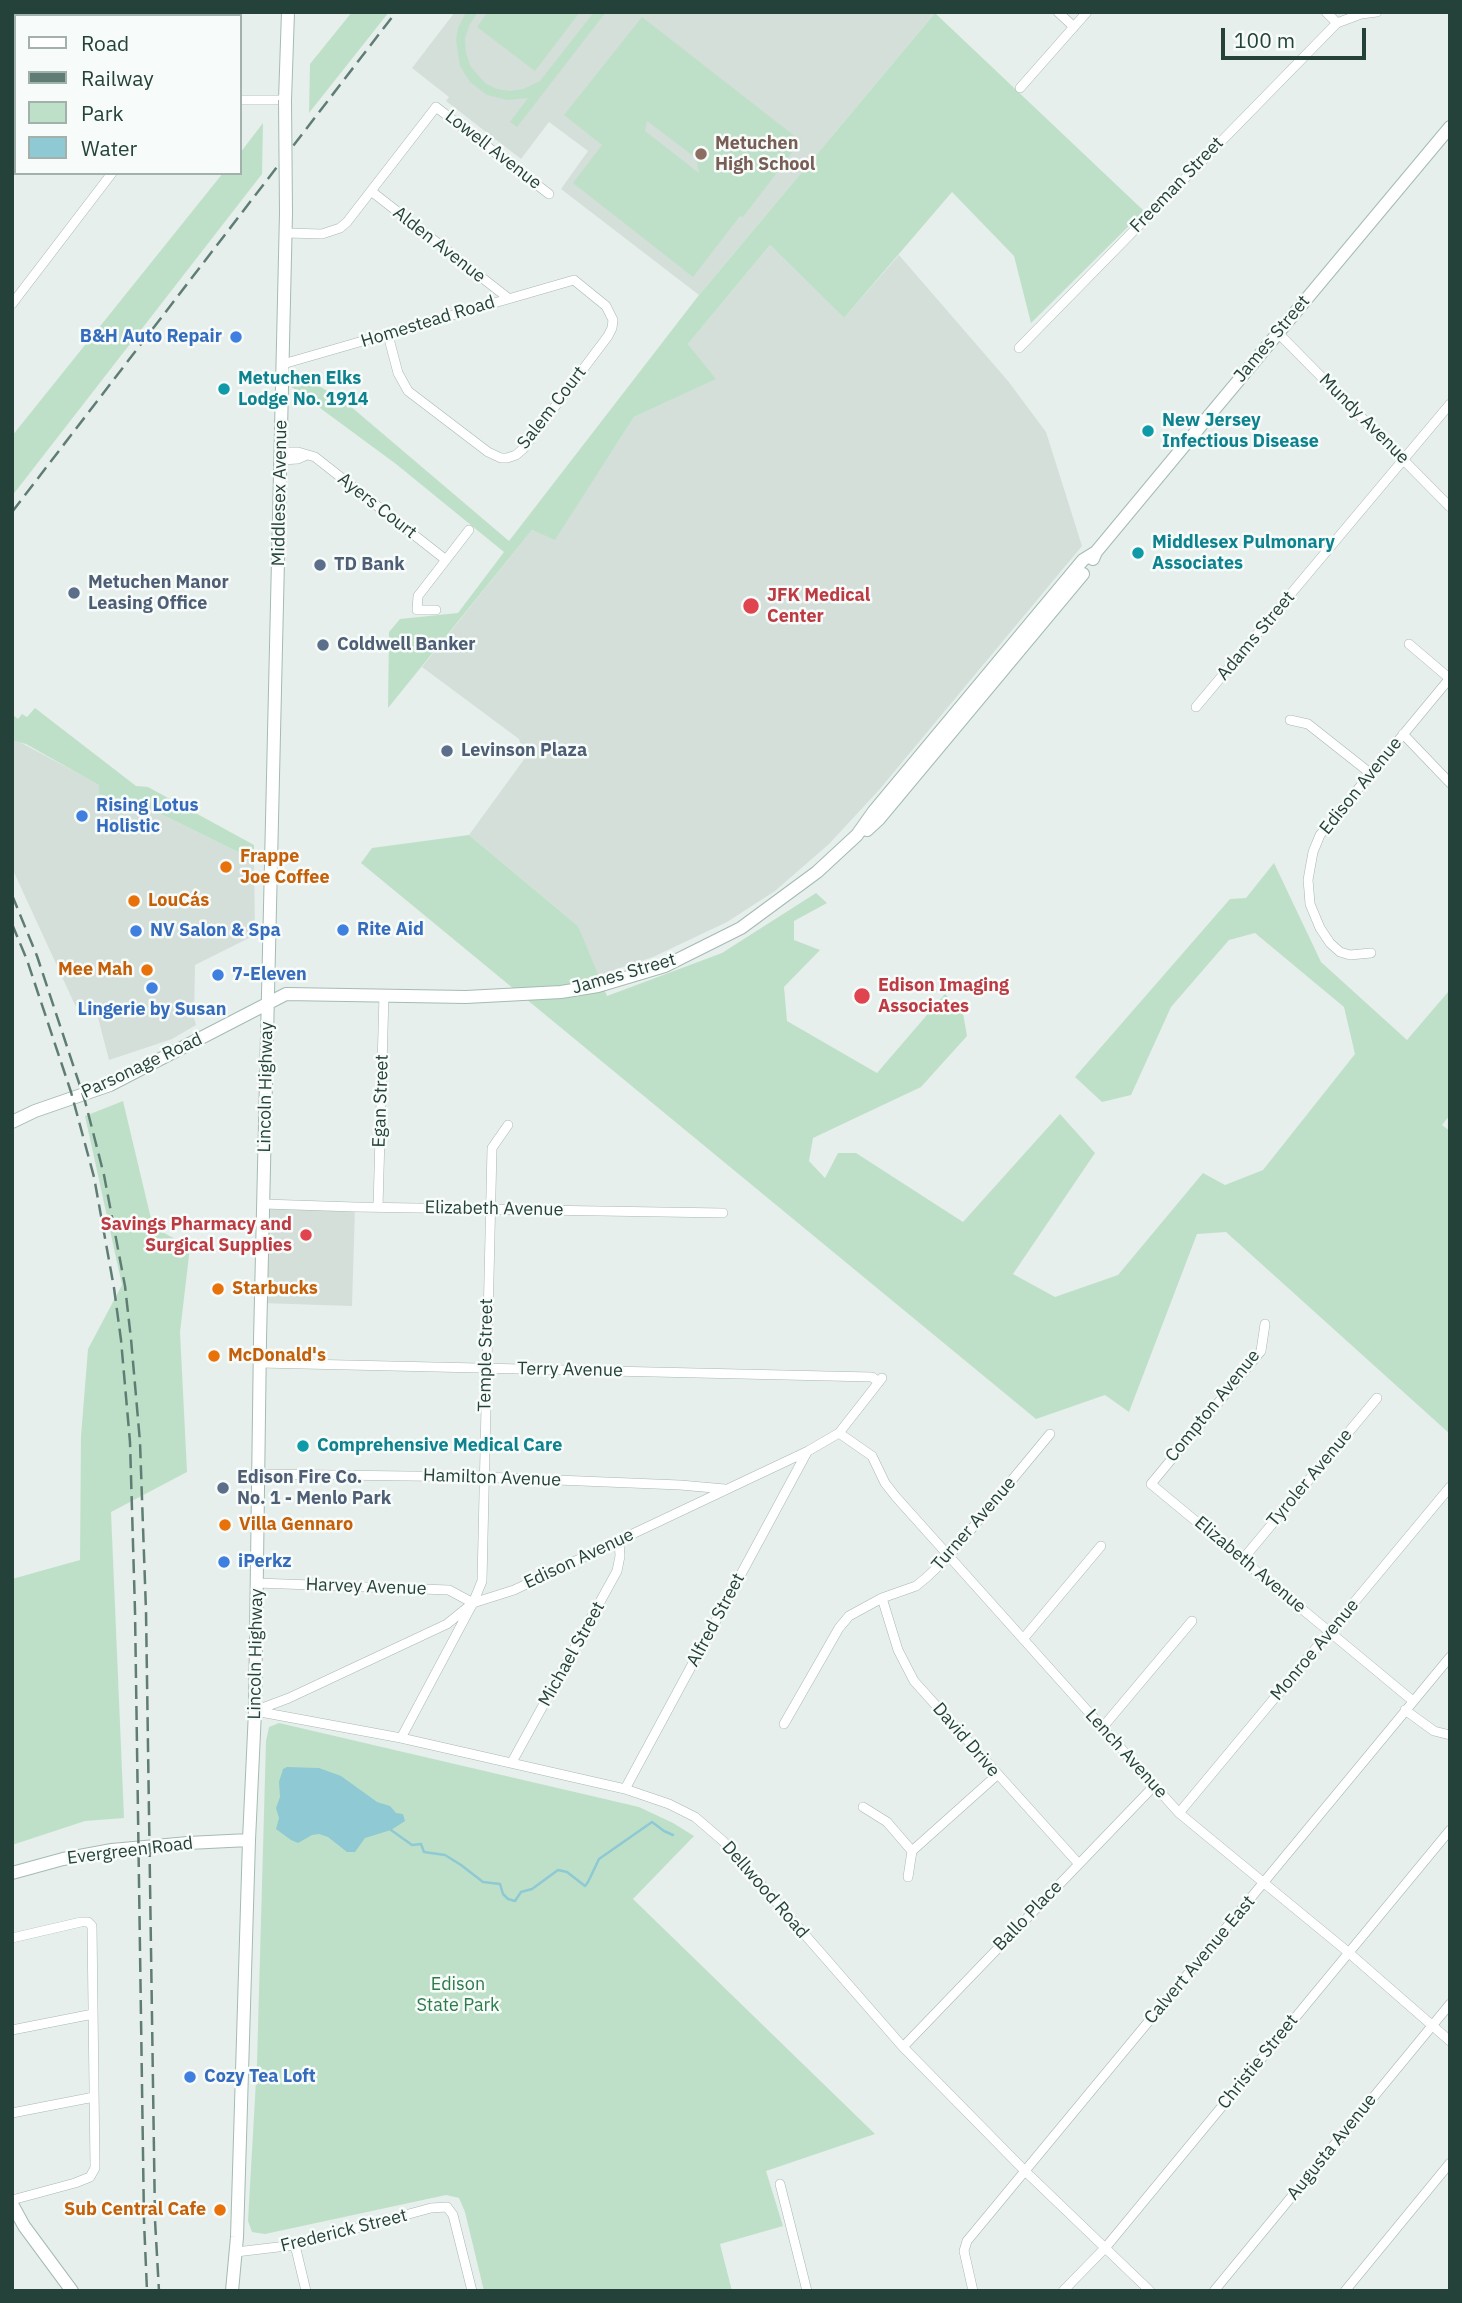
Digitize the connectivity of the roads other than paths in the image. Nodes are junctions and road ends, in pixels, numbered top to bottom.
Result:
1 (288, 12) edge
2 (1058, 12) edge
3 (1087, 12) edge
4 (1326, 12) edge
5 (1377, 12) edge
6 (1337, 23) junction
7 (1074, 27) junction
8 (1020, 88) dead end
9 (242, 100) edge
10 (285, 100) junction
11 (1450, 127) edge
12 (110, 175) edge
13 (371, 191) junction
14 (549, 194) dead end
15 (286, 233) junction
16 (574, 279) joint
17 (508, 298) junction
18 (12, 304) edge
19 (1278, 333) junction
20 (388, 335) junction
21 (1019, 348) dead end
22 (283, 364) junction
23 (1450, 404) edge
24 (281, 456) junction
25 (1403, 458) junction
26 (1450, 507) edge
27 (469, 530) dead end
28 (446, 560) junction
29 (436, 610) dead end
30 (1409, 644) dead end
31 (1449, 678) edge
32 (1196, 707) dead end
33 (1290, 720) dead end
34 (1402, 734) junction
35 (1370, 773) junction
36 (1450, 783) edge
37 (273, 807) joint
38 (1371, 953) dead end
39 (384, 995) junction
40 (268, 1001) junction
41 (12, 1122) edge
42 (508, 1125) dead end
43 (264, 1204) junction
44 (378, 1207) junction
45 (489, 1210) junction
46 (723, 1213) dead end
47 (1265, 1324) dead end
48 (260, 1363) junction
49 (486, 1368) junction
50 (880, 1380) joint
51 (1377, 1398) dead end
52 (839, 1433) junction
53 (1050, 1434) dead end
54 (808, 1451) junction
55 (258, 1474) junction
56 (484, 1477) junction
57 (1151, 1484) joint
58 (1450, 1486) edge
59 (726, 1489) junction
60 (619, 1541) junction
61 (1101, 1546) dead end
62 (949, 1556) junction
63 (1243, 1559) junction
64 (257, 1583) junction
65 (882, 1598) junction
66 (473, 1603) junction
67 (1192, 1621) dead end
68 (1330, 1632) junction
69 (1023, 1639) junction
70 (1450, 1657) edge
71 (1413, 1701) junction
72 (1405, 1710) junction
73 (255, 1711) junction
74 (784, 1724) dead end
75 (1102, 1728) junction
76 (1450, 1735) edge
77 (401, 1738) junction
78 (512, 1762) junction
79 (997, 1775) junction
80 (1154, 1786) junction
81 (625, 1790) junction
82 (863, 1807) dead end
83 (1179, 1813) junction
84 (1450, 1830) edge
85 (249, 1840) junction
86 (912, 1851) junction
87 (1078, 1863) junction
88 (12, 1872) edge
89 (908, 1877) dead end
90 (1264, 1883) junction
91 (12, 1938) edge
92 (1348, 1952) junction
93 (1450, 2004) edge
94 (93, 2014) junction
95 (1432, 2026) junction
96 (12, 2030) edge
97 (1450, 2041) edge
98 (903, 2048) junction
99 (94, 2097) junction
100 (12, 2113) edge
101 (1450, 2163) edge
102 (1025, 2171) junction
103 (780, 2184) dead end
104 (12, 2202) edge
105 (295, 2245) junction
106 (1106, 2247) junction
107 (236, 2252) junction
108 (72, 2291) edge
109 (232, 2291) edge
110 (306, 2291) edge
111 (472, 2291) edge
112 (807, 2291) edge
113 (973, 2291) edge
114 (1063, 2291) edge
115 (1150, 2291) edge
116 (1214, 2291) edge
117 (1345, 2291) edge

1 - 10 main road, Middlesex Avenue
2 - 7 street
3 - 7 street
4 - 6 street
5 - 6 street
6 - 21 street, Freeman Street
7 - 8 street
9 - 10 street
10 - 15 main road, Middlesex Avenue, bridge
11 - 19 main road, James Street
12 - 18 street
13 - 14 street, Lowell Avenue
13 - 15 street
13 - 17 street, Alden Avenue
15 - 22 main road, Middlesex Avenue
16 - 17 street, Homestead Road
16 - 20 street, Salem Court
17 - 20 street, Homestead Road
19 - 25 street, Mundy Avenue
19 - 39 main road, James Street
20 - 22 street, Homestead Road
22 - 24 main road, Middlesex Avenue
23 - 25 street, Adams Street
24 - 28 street, Ayers Court
24 - 37 main road, Middlesex Avenue
25 - 26 street, Mundy Avenue
25 - 32 street, Adams Street
27 - 28 street
28 - 29 street
30 - 31 street
31 - 34 street, Edison Avenue
33 - 35 street
34 - 35 street, Edison Avenue
34 - 36 street
35 - 38 street, Edison Avenue
37 - 40 main road, Lincoln Highway
39 - 40 main road, James Street
39 - 44 street, Egan Street
40 - 41 main road, Parsonage Road
40 - 43 main road, Lincoln Highway
42 - 45 street, Temple Street
43 - 44 street, Elizabeth Avenue
43 - 48 main road, Lincoln Highway
44 - 45 street, Elizabeth Avenue
45 - 46 street, Elizabeth Avenue
45 - 49 street, Temple Street
47 - 57 street, Compton Avenue
48 - 49 street, Terry Avenue
48 - 55 main road, Lincoln Highway
49 - 50 street, Terry Avenue
49 - 56 street, Temple Street
50 - 52 street, Edison Avenue
51 - 63 street, Tyroler Avenue
52 - 54 street, Edison Avenue
52 - 62 street, Lench Avenue
53 - 62 street, Turner Avenue
54 - 59 street, Edison Avenue
54 - 81 street, Alfred Street
55 - 56 street, Hamilton Avenue
55 - 64 main road, Lincoln Highway
56 - 59 street, Hamilton Avenue
56 - 66 street, Temple Street
57 - 63 street, Elizabeth Avenue
58 - 68 street, Monroe Avenue
59 - 60 street, Edison Avenue
60 - 66 street, Edison Avenue
60 - 78 street, Michael Street
61 - 69 street
62 - 65 street, Turner Avenue
62 - 69 street, Lench Avenue
63 - 68 street, Elizabeth Avenue
64 - 66 street, Harvey Avenue
64 - 73 main road, Lincoln Highway
65 - 74 street, Turner Avenue
65 - 79 street, David Drive
66 - 73 street, Edison Avenue
66 - 77 street, Temple Street
67 - 75 street
68 - 71 street, Elizabeth Avenue
68 - 83 street, Monroe Avenue
69 - 75 street, Lench Avenue
70 - 71 street, Calvert Avenue East
71 - 72 street, Calvert Avenue East
72 - 76 street
72 - 90 street, Calvert Avenue East
73 - 77 street, Dellwood Road
73 - 85 main road, Lincoln Highway
75 - 80 street, Lench Avenue
77 - 78 street, Dellwood Road
78 - 81 street, Dellwood Road
79 - 86 street
79 - 87 street, David Drive
80 - 83 street, Lench Avenue
80 - 87 street, Ballo Place
81 - 98 street, Dellwood Road
82 - 86 street
83 - 90 street, Lench Avenue
84 - 92 street, Christie Street
85 - 88 main road, Evergreen Road
85 - 107 main road, Lincoln Highway
86 - 89 street
87 - 98 street, Ballo Place
90 - 92 street, Lench Avenue
90 - 102 street, Calvert Avenue East
91 - 94 street
92 - 95 street, Lench Avenue
92 - 106 street, Christie Street
93 - 95 street, Augusta Avenue
94 - 96 street
94 - 99 street
95 - 97 street, Lench Avenue
95 - 116 street, Augusta Avenue
98 - 102 street, Dellwood Road
99 - 100 street
99 - 104 street
101 - 117 street
102 - 106 street, Dellwood Road
102 - 113 street, Calvert Avenue East
103 - 112 street
104 - 108 main road
105 - 107 street, Frederick Street
105 - 110 street
105 - 111 street, Frederick Street
106 - 114 street, Christie Street
106 - 115 street, Dellwood Road
107 - 109 main road, Lincoln Highway

